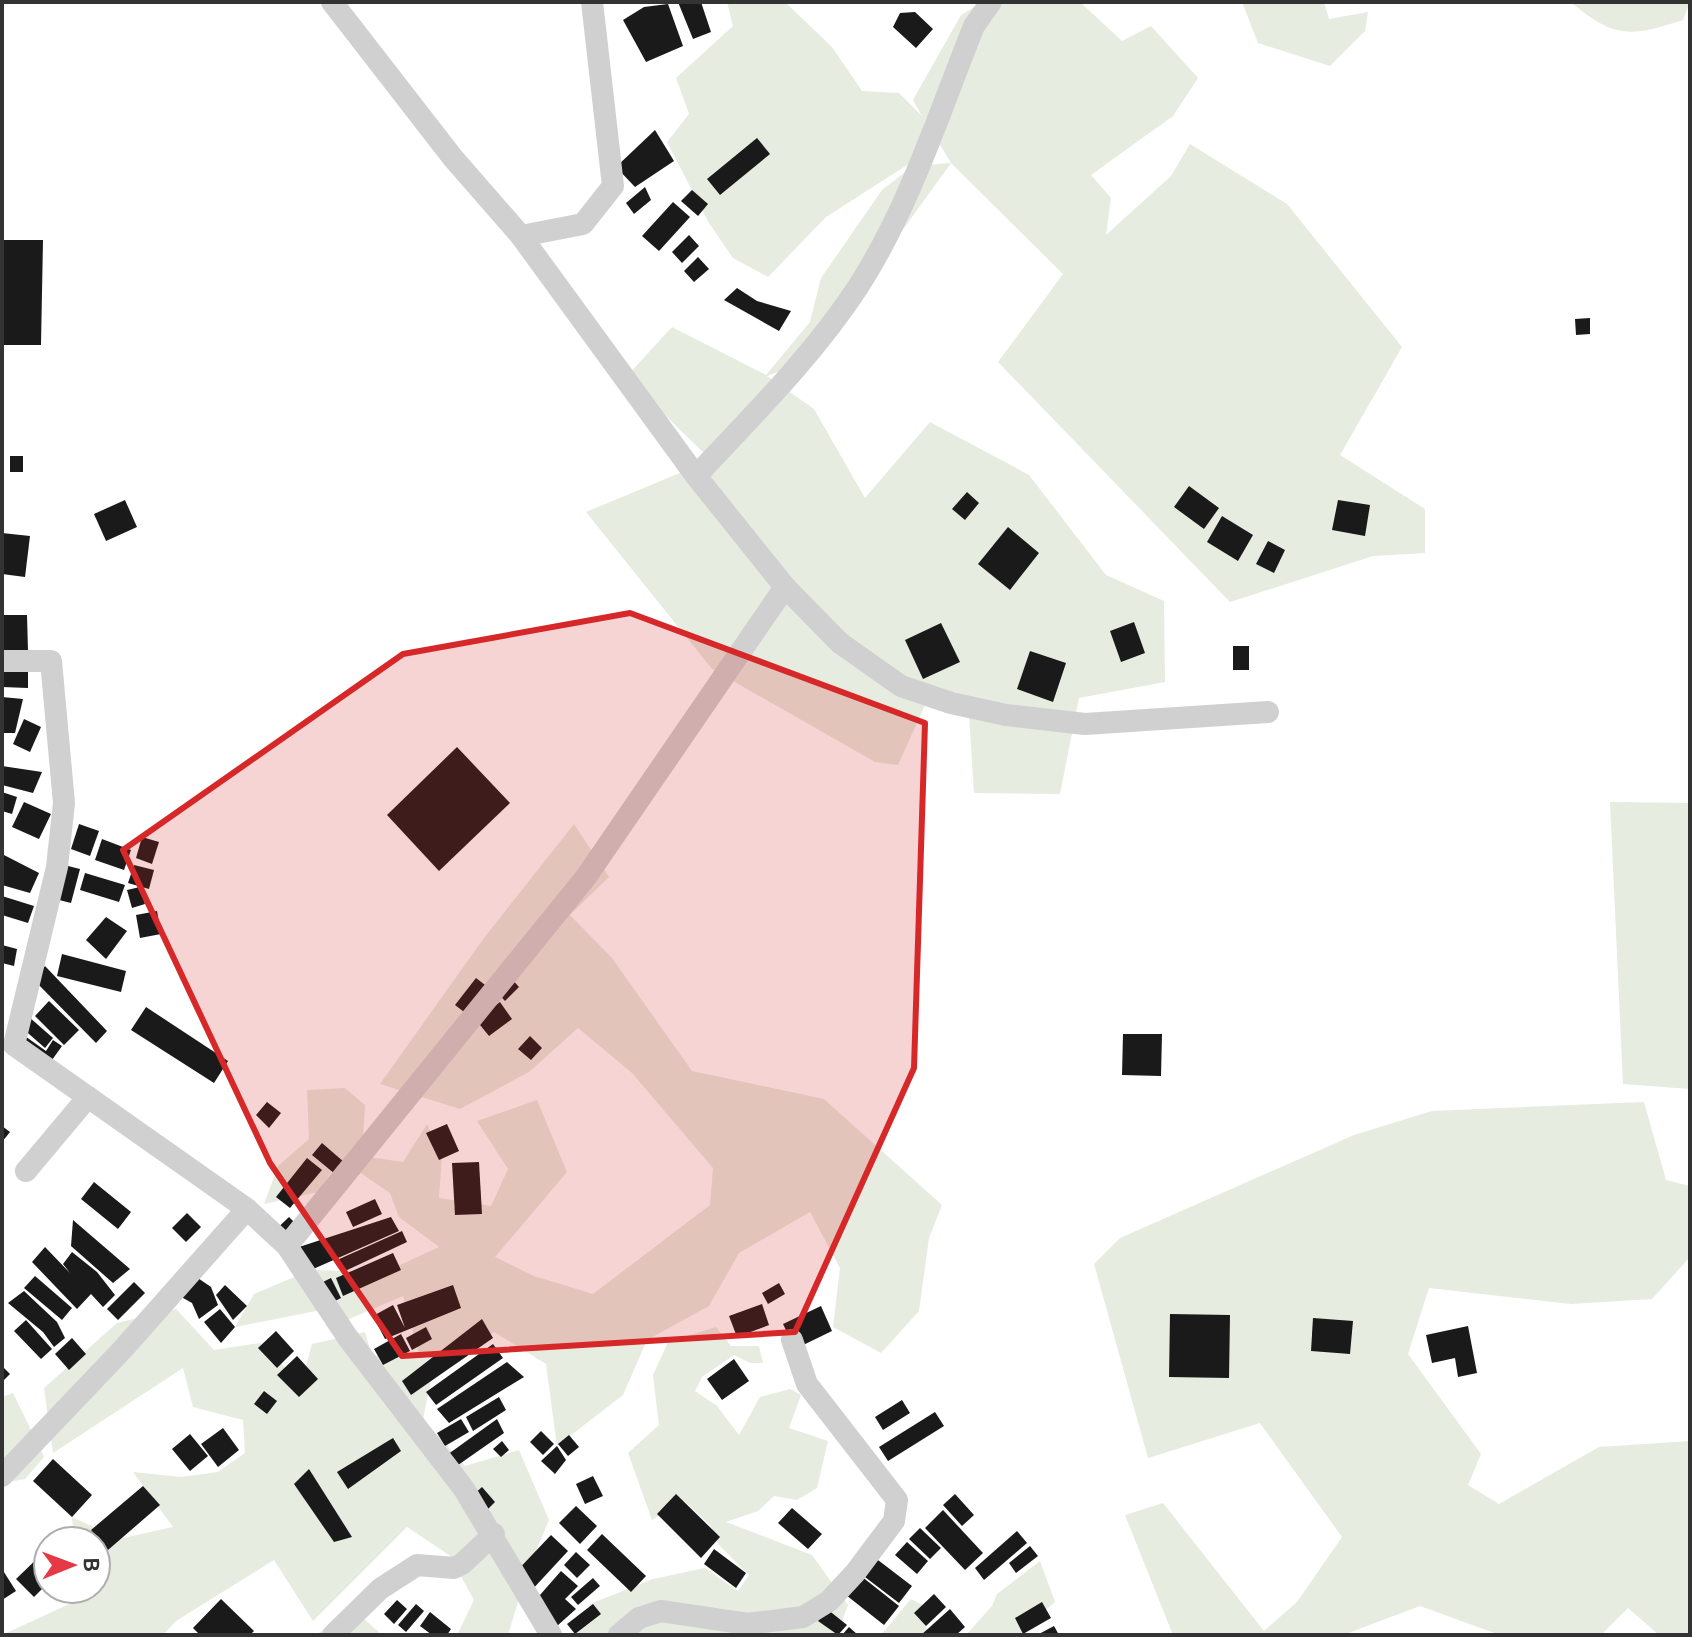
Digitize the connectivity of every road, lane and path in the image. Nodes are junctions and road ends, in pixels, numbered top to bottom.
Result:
1 (332, 2) edge
2 (592, 2) edge
3 (991, 2) edge
4 (521, 236) junction
5 (696, 476) junction
6 (785, 587) junction
7 (2, 661) edge
8 (1268, 712) dead end
9 (8, 1052) edge
10 (88, 1097) junction
11 (26, 1171) dead end
12 (247, 1209) junction
13 (287, 1246) junction
14 (792, 1340) dead end
15 (2, 1476) edge
16 (494, 1534) junction
17 (333, 1635) edge
18 (551, 1635) edge
19 (619, 1635) edge

1 - 4 street
2 - 4 street
3 - 5 street
4 - 5 street
5 - 6 street
6 - 8 street
6 - 13 street
7 - 9 street
9 - 10 street
10 - 11 street
10 - 12 street
12 - 13 street
12 - 15 street
13 - 16 street
14 - 19 street
16 - 17 street
16 - 18 street

